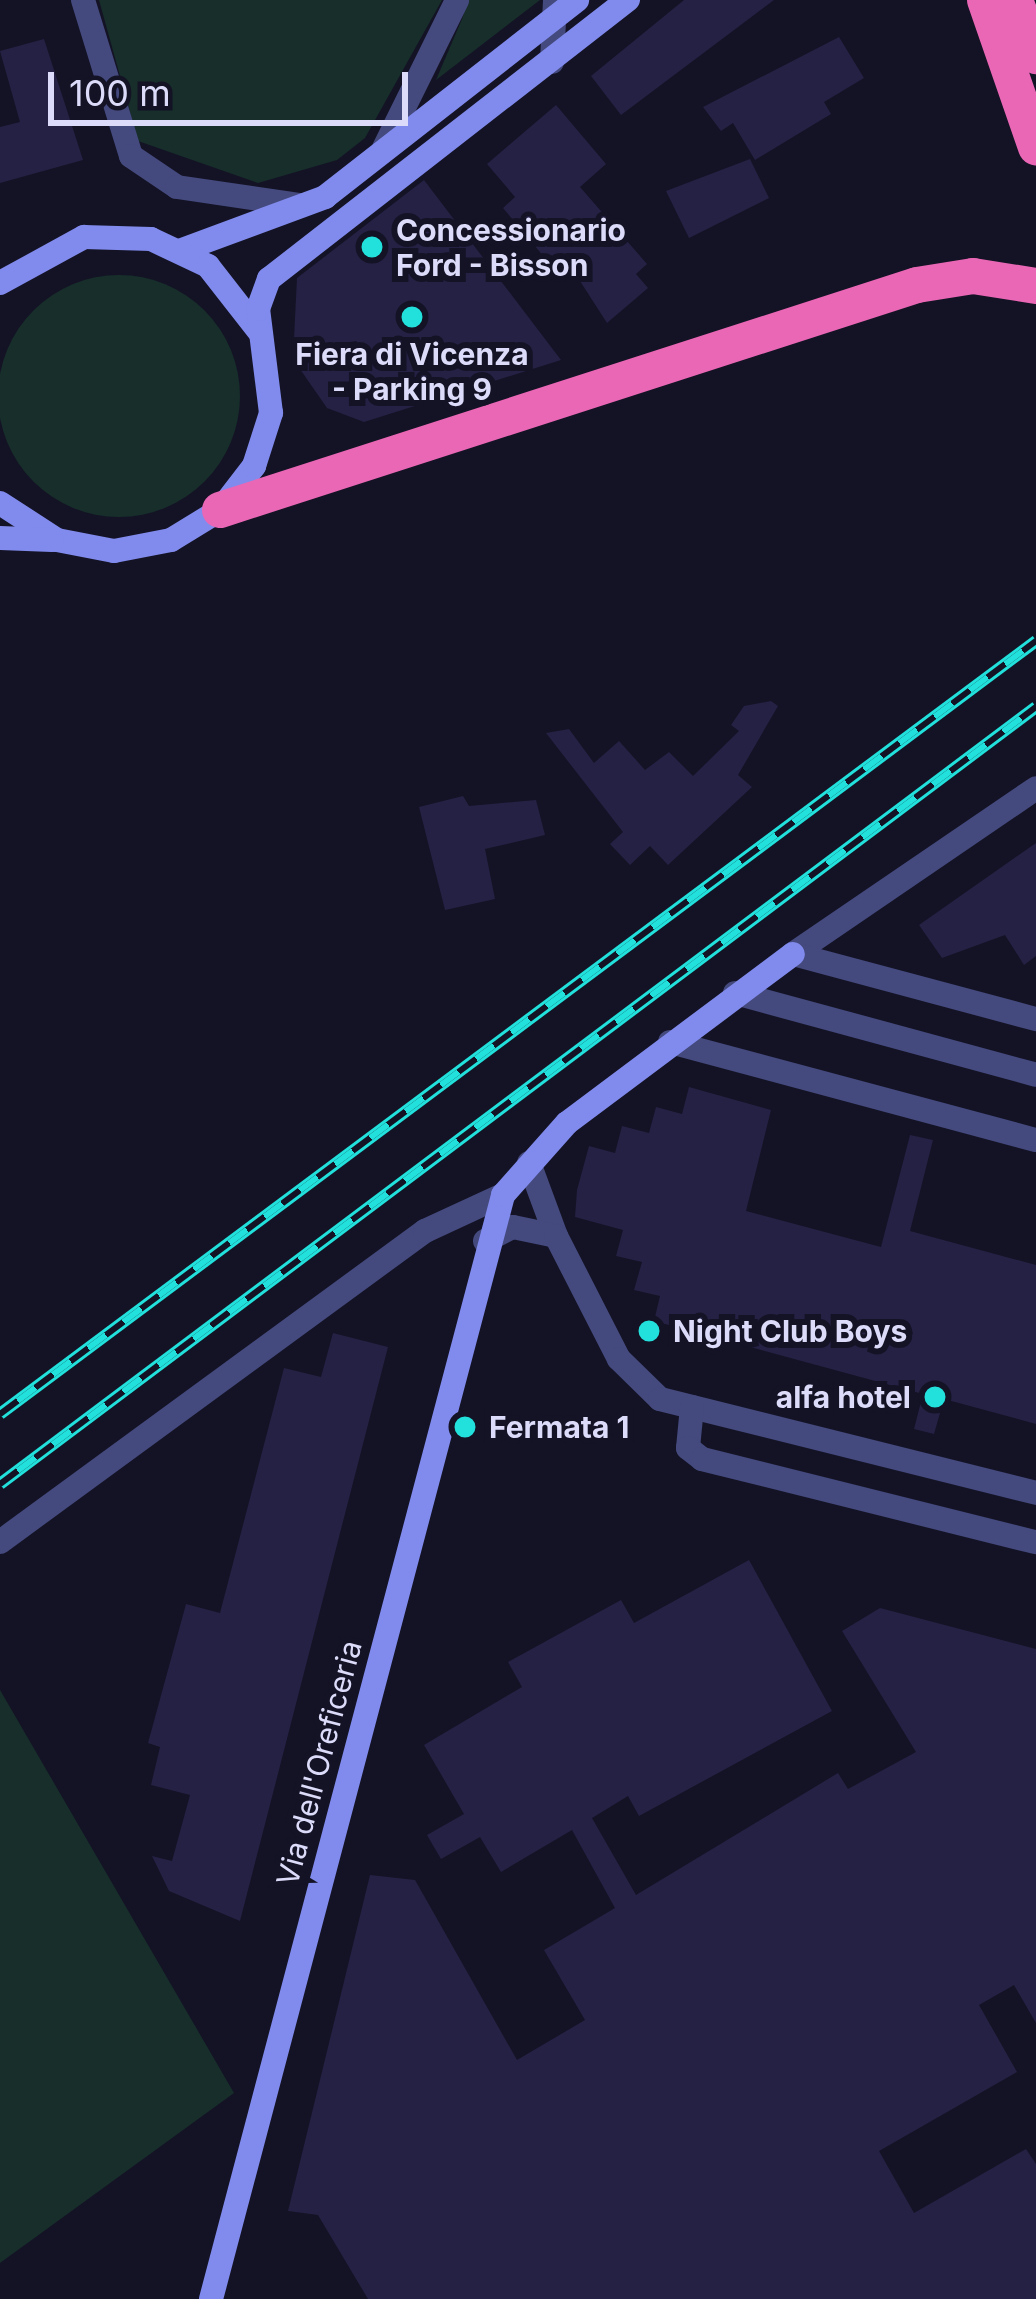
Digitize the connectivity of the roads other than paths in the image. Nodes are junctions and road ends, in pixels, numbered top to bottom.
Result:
1 (83, 0) edge
2 (457, 0) edge
3 (628, 0) edge
4 (985, 0) edge
5 (1016, 0) edge
6 (564, 4) edge
7 (1036, 29) edge
8 (1036, 56) edge
9 (552, 62) junction
10 (1036, 147) edge
11 (371, 166) junction
12 (308, 205) junction
13 (182, 250) junction
14 (0, 283) edge
15 (1036, 286) edge
16 (262, 338) junction
17 (0, 503) edge
18 (220, 509) junction
19 (0, 538) edge
20 (56, 540) junction
21 (1036, 788) edge
22 (793, 954) junction
23 (734, 993) junction
24 (1036, 1019) edge
25 (670, 1042) junction
26 (1036, 1075) edge
27 (1036, 1140) edge
28 (529, 1163) junction
29 (503, 1195) junction
30 (556, 1236) junction
31 (485, 1241) junction
32 (692, 1407) junction
33 (986, 1480) junction
34 (1036, 1493) edge
35 (974, 1526) junction
36 (0, 1542) edge
37 (1036, 1542) edge
38 (211, 2299) edge

1 - 12 street
2 - 11 street
3 - 9 main road
4 - 10 highway
5 - 7 highway
5 - 8 highway
6 - 9 street
6 - 11 main road
9 - 16 main road
11 - 12 main road
12 - 13 main road
13 - 14 main road
13 - 16 main road
15 - 18 highway
16 - 18 main road
17 - 20 main road
18 - 20 main road
19 - 20 main road
21 - 22 street
22 - 23 main road, Via dell'Oreficeria
22 - 24 street
23 - 25 main road, Via dell'Oreficeria
23 - 26 street
25 - 27 street
25 - 28 main road, Via dell'Oreficeria
28 - 29 main road, Via dell'Oreficeria
28 - 30 street
29 - 31 main road, Via dell'Oreficeria
29 - 36 street
30 - 31 street
30 - 32 street
31 - 38 main road, Via dell'Oreficeria
32 - 33 street
32 - 35 street
33 - 34 street
33 - 35 street
35 - 37 street

